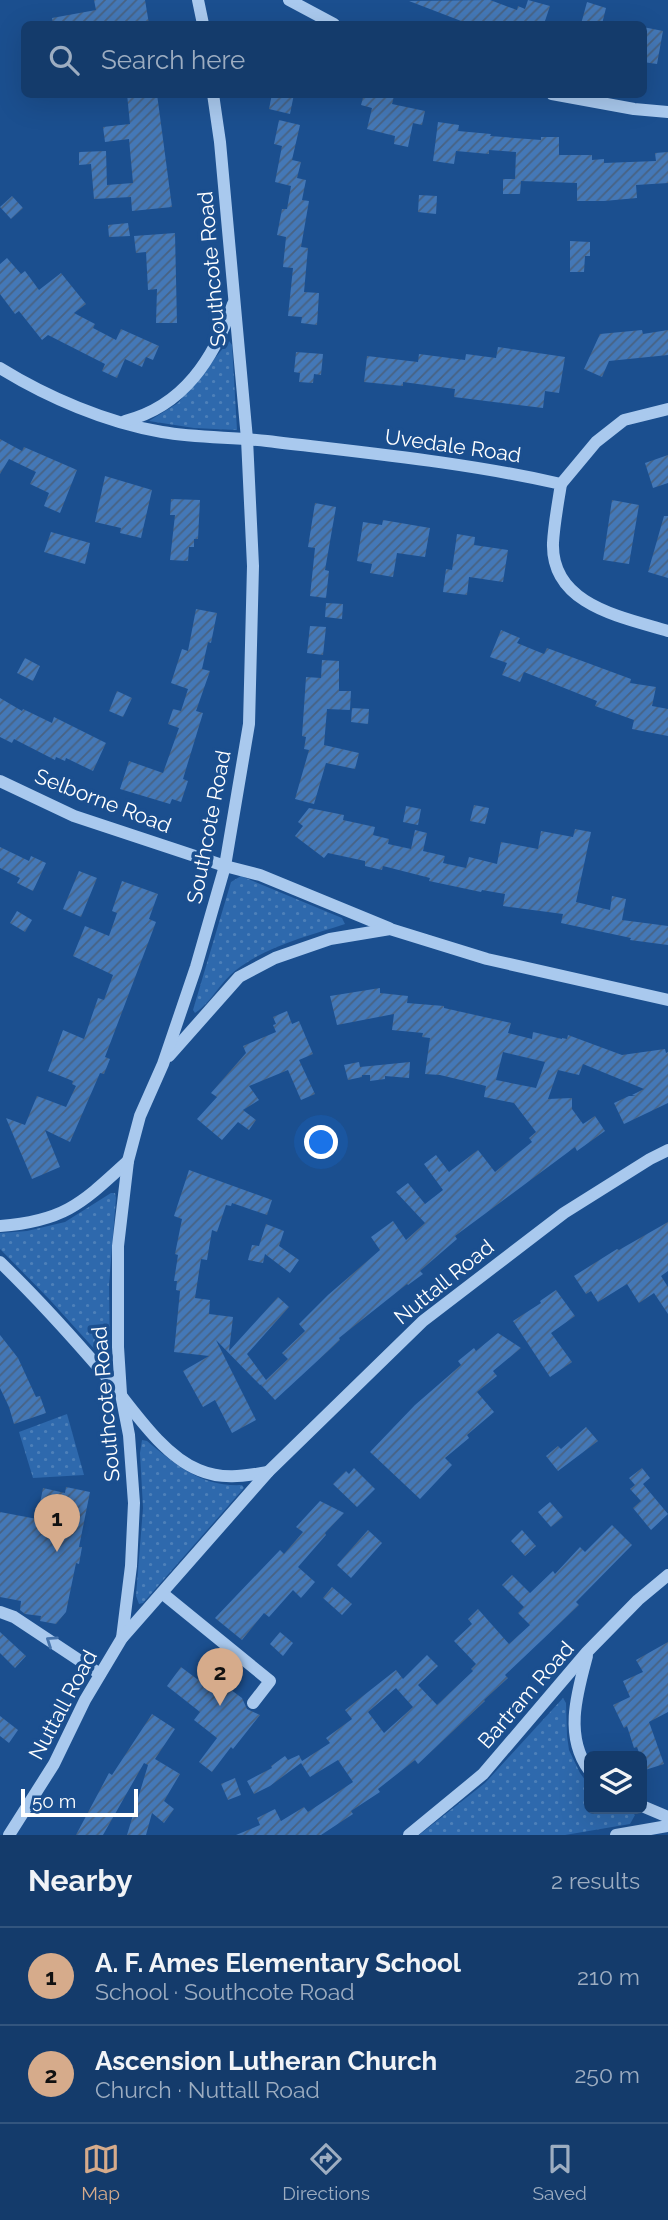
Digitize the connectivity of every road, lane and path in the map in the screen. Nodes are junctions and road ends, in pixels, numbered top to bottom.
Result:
1 (198, 0) edge
2 (289, 0) edge
3 (202, 21) edge
4 (328, 21) edge
5 (214, 98) edge
6 (574, 98) edge
7 (668, 112) edge
8 (235, 300) junction
9 (0, 368) edge
10 (668, 409) edge
11 (122, 422) junction
12 (247, 439) junction
13 (561, 484) junction
14 (668, 631) edge
15 (0, 781) edge
16 (225, 866) junction
17 (390, 929) junction
18 (668, 1000) edge
19 (163, 1063) junction
20 (668, 1150) edge
21 (128, 1161) junction
22 (0, 1226) edge
23 (0, 1262) edge
24 (121, 1394) junction
25 (268, 1472) junction
26 (668, 1575) edge
27 (162, 1593) junction
28 (0, 1612) edge
29 (122, 1638) junction
30 (587, 1652) junction
31 (100, 1674) junction
32 (253, 1703) dead end
33 (584, 1760) edge
34 (647, 1808) edge
35 (668, 1817) edge
36 (668, 1826) edge
37 (9, 1835) edge
38 (409, 1835) edge
39 (616, 1835) edge

1 - 3 street
2 - 4 street
5 - 8 street, Southcote Road
6 - 7 street
8 - 11 street
8 - 12 street, Southcote Road
9 - 11 street, Uvedale Road
10 - 13 street
11 - 12 street, Uvedale Road
12 - 13 street, Uvedale Road
12 - 16 street, Southcote Road
13 - 14 street
15 - 16 street, Selborne Road
16 - 17 street, Selborne Road
16 - 19 street, Southcote Road
17 - 18 street, Selborne Road
17 - 19 street, Selborne Road
19 - 21 street, Southcote Road
20 - 25 street, Nuttall Road
21 - 22 street
21 - 24 street, Southcote Road
23 - 24 street
24 - 25 street
24 - 29 street, Southcote Road
25 - 27 street, Nuttall Road
26 - 30 street, Bartram Road
27 - 29 street, Nuttall Road
27 - 32 street
31 -> 28 street
29 - 31 street, Nuttall Road
30 - 33 street
30 - 38 street, Bartram Road
31 - 37 street, Nuttall Road
34 - 35 street
36 - 39 street

